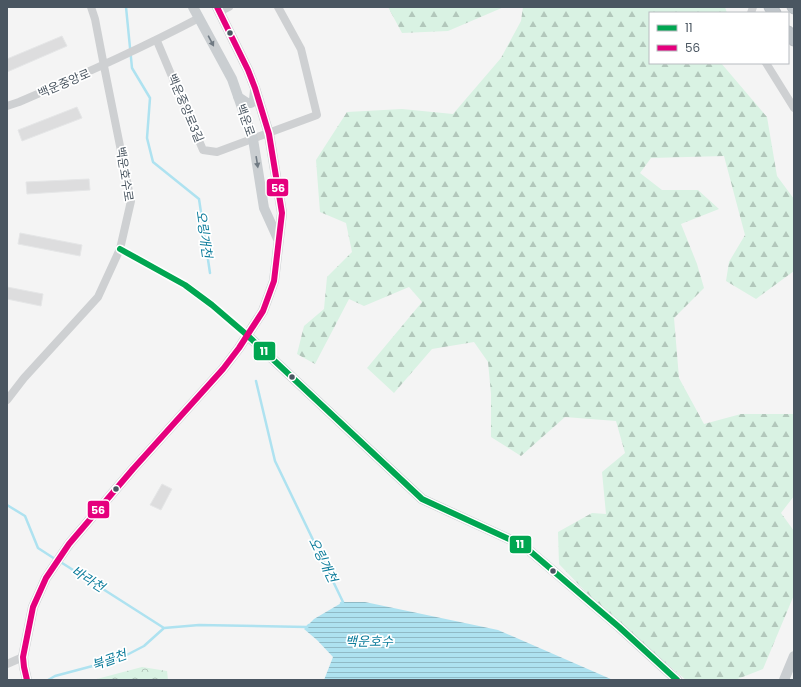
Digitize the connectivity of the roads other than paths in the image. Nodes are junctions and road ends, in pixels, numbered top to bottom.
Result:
1 (91, 7) edge
2 (193, 7) edge
3 (278, 7) edge
4 (222, 9) edge
5 (199, 18) junction
6 (157, 40) junction
7 (767, 64) edge
8 (104, 66) junction
9 (255, 88) junction
10 (238, 97) junction
11 (7, 106) edge
12 (794, 108) edge
13 (269, 134) junction
14 (253, 139) junction
15 (278, 240) junction
16 (120, 249) junction
17 (247, 336) junction
18 (7, 400) edge
19 (794, 656) edge
20 (24, 662) junction
21 (7, 664) edge
22 (27, 680) edge
23 (677, 680) edge
24 (784, 680) edge

1 - 8 street, 백운호수로
2 - 5 main road, 백운로
3 - 13 street
4 - 9 main road, 백운로
5 - 6 street
5 -> 10 main road, 백운로
6 - 8 street, 백운중앙로
6 - 14 street, 백운중앙로3길
7 - 12 street
8 - 11 street, 백운중앙로
8 - 16 street, 백운호수로
9 - 10 main road
9 - 13 main road, 백운로
10 - 14 main road, 백운로
13 - 14 street
13 - 15 main road, 백운로
14 -> 15 main road, 백운로
15 - 17 main road, 백운로
16 - 17 street
16 - 18 street, 백운호수로
17 - 20 main road, 백운로
17 - 23 main road
19 - 24 main road
20 - 21 street
20 - 22 main road

